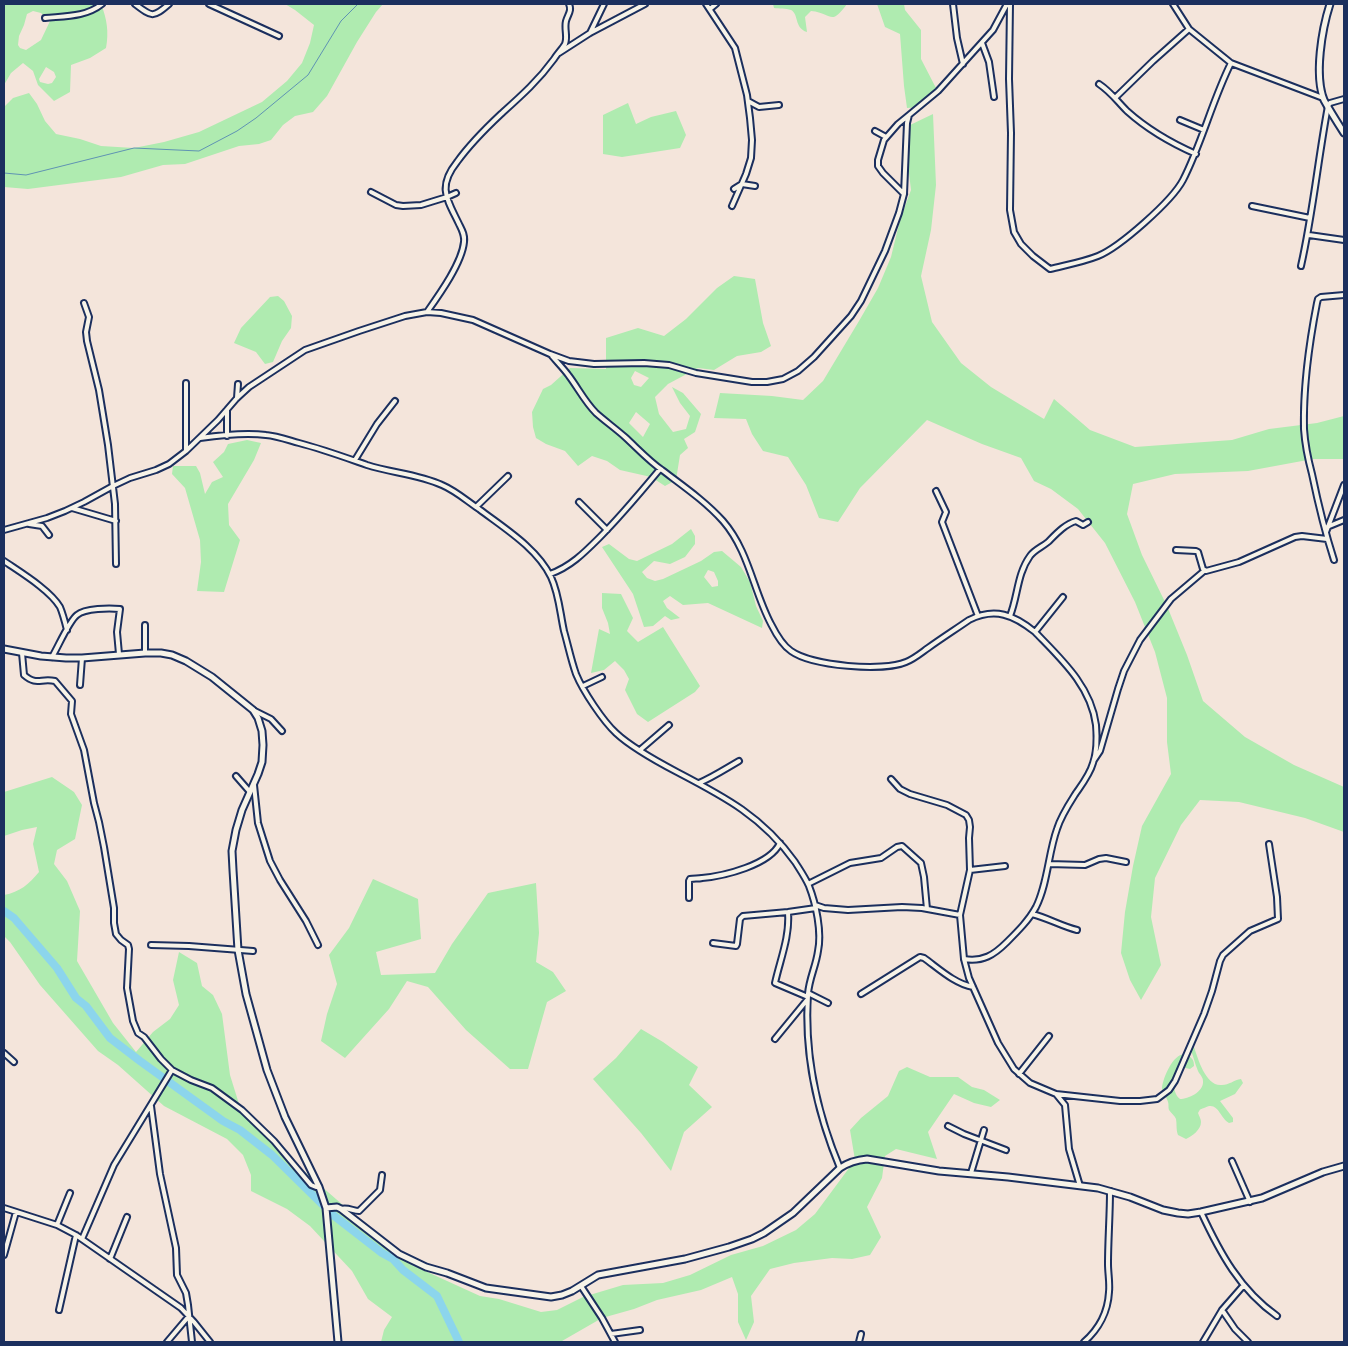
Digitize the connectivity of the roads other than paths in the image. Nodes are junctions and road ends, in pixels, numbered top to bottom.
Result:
1 (102, 4) edge
2 (135, 4) edge
3 (169, 4) edge
4 (208, 4) edge
5 (569, 4) edge
6 (604, 4) edge
7 (645, 4) edge
8 (706, 4) edge
9 (716, 4) edge
10 (952, 4) edge
11 (1009, 4) edge
12 (1173, 4) edge
13 (1330, 4) edge
14 (710, 9) junction
15 (45, 18) dead end
16 (1189, 30) junction
17 (590, 33) junction
18 (279, 36) dead end
19 (982, 43) junction
20 (558, 54) junction
21 (1231, 63) junction
22 (963, 64) junction
23 (1099, 84) dead end
24 (994, 97) dead end
25 (1115, 98) junction
26 (1324, 98) junction
27 (1344, 100) edge
28 (748, 101) junction
29 (779, 106) dead end
30 (1328, 106) junction
31 (909, 115) junction
32 (1180, 120) dead end
33 (1204, 130) junction
34 (875, 131) dead end
35 (1344, 133) edge
36 (886, 138) junction
37 (1196, 154) junction
38 (742, 184) junction
39 (756, 186) dead end
40 (734, 189) dead end
41 (371, 192) dead end
42 (456, 193) dead end
43 (904, 194) junction
44 (447, 198) junction
45 (732, 206) dead end
46 (1252, 206) dead end
47 (1310, 218) junction
48 (1308, 234) junction
49 (1344, 240) edge
50 (1301, 266) dead end
51 (1344, 295) edge
52 (84, 303) dead end
53 (427, 312) junction
54 (550, 354) junction
55 (186, 383) dead end
56 (238, 384) dead end
57 (237, 398) junction
58 (395, 401) dead end
59 (227, 410) junction
60 (226, 436) junction
61 (199, 438) junction
62 (186, 451) junction
63 (354, 460) junction
64 (660, 469) junction
65 (508, 476) dead end
66 (1344, 485) edge
67 (113, 486) junction
68 (936, 491) dead end
69 (579, 502) dead end
70 (476, 507) junction
71 (72, 508) junction
72 (1344, 520) edge
73 (116, 521) junction
74 (1088, 522) dead end
75 (27, 524) junction
76 (1327, 529) junction
77 (4, 530) edge
78 (607, 530) junction
79 (49, 535) dead end
80 (1327, 539) junction
81 (1176, 550) dead end
82 (1334, 560) dead end
83 (4, 561) edge
84 (116, 564) dead end
85 (1204, 571) junction
86 (550, 574) junction
87 (1063, 597) dead end
88 (978, 616) junction
89 (1010, 616) junction
90 (145, 625) dead end
91 (67, 630) junction
92 (1035, 632) junction
93 (4, 649) edge
94 (22, 653) junction
95 (145, 653) junction
96 (119, 654) junction
97 (52, 657) junction
98 (82, 658) junction
99 (602, 677) dead end
100 (80, 685) dead end
101 (583, 686) junction
102 (253, 710) junction
103 (669, 725) dead end
104 (282, 731) dead end
105 (640, 750) junction
106 (1094, 760) junction
107 (739, 761) dead end
108 (236, 776) dead end
109 (891, 779) dead end
110 (254, 784) junction
111 (699, 784) junction
112 (250, 792) junction
113 (780, 843) junction
114 (1269, 844) dead end
115 (1126, 862) dead end
116 (1049, 864) junction
117 (1005, 866) dead end
118 (970, 870) junction
119 (808, 884) junction
120 (689, 898) dead end
121 (816, 906) junction
122 (927, 909) junction
123 (788, 912) junction
124 (1032, 914) junction
125 (960, 915) junction
126 (1077, 930) dead end
127 (713, 943) dead end
128 (151, 945) dead end
129 (318, 945) dead end
130 (238, 950) junction
131 (253, 951) dead end
132 (964, 959) junction
133 (970, 960) junction
134 (966, 966) junction
135 (973, 987) junction
136 (861, 994) dead end
137 (808, 996) junction
138 (828, 1003) dead end
139 (1049, 1036) dead end
140 (775, 1039) dead end
141 (4, 1053) edge
142 (14, 1062) dead end
143 (172, 1070) junction
144 (1019, 1074) junction
145 (1056, 1094) junction
146 (151, 1106) junction
147 (948, 1126) dead end
148 (984, 1130) dead end
149 (981, 1140) junction
150 (1006, 1150) dead end
151 (1232, 1161) dead end
152 (1344, 1166) edge
153 (840, 1168) junction
154 (971, 1173) junction
155 (382, 1175) dead end
156 (319, 1186) junction
157 (1080, 1186) junction
158 (1110, 1191) junction
159 (70, 1193) dead end
160 (1250, 1202) junction
161 (4, 1208) edge
162 (326, 1208) junction
163 (341, 1208) junction
164 (16, 1212) junction
165 (1201, 1212) junction
166 (127, 1217) dead end
167 (57, 1225) junction
168 (76, 1235) junction
169 (82, 1239) junction
170 (4, 1256) edge
171 (110, 1259) junction
172 (582, 1286) junction
173 (1243, 1286) junction
174 (59, 1310) dead end
175 (1222, 1310) junction
176 (189, 1316) junction
177 (1277, 1316) dead end
178 (640, 1330) dead end
179 (611, 1334) junction
180 (861, 1334) dead end
181 (167, 1342) edge
182 (192, 1342) edge
183 (210, 1342) edge
184 (338, 1342) edge
185 (615, 1342) edge
186 (859, 1342) edge
187 (1084, 1342) edge
188 (1203, 1342) edge
189 (1248, 1342) edge

1 - 15 street
2 - 3 street
4 - 18 street
5 - 20 street
6 - 17 street
7 - 17 street
8 - 14 street
9 - 14 street
10 - 22 street
11 - 19 street
11 - 37 street
12 - 16 street
13 - 26 street
14 - 28 street
16 - 21 street
16 - 25 street
17 - 20 street
19 - 22 street
19 - 24 street
20 - 44 street
21 - 26 street
21 - 33 street
22 - 31 street
23 - 25 street
25 - 37 street
26 - 30 street
27 - 30 street
28 - 29 street
28 - 38 street
30 - 35 street
30 - 47 street
31 - 36 street
31 - 43 street
32 - 33 street
33 - 37 street
34 - 36 street
36 - 43 street
38 - 39 street
38 - 40 street
38 - 45 street
41 - 44 street
42 - 44 street
43 - 54 street
44 - 53 street
46 - 47 street
47 - 48 street
48 - 49 street
48 - 50 street
51 - 76 street
52 - 67 street
53 - 54 street
53 - 57 street
54 - 64 street
55 - 62 street
56 - 57 street
57 - 59 street
58 - 63 street
59 - 60 street
59 - 61 street
60 - 61 street
60 - 63 street
61 - 62 street
62 - 67 street
63 - 70 street
64 - 78 street
64 - 88 street
65 - 70 street
66 - 76 street
67 - 71 street
67 - 73 street
68 - 88 street
69 - 78 street
70 - 86 street
71 - 73 street
71 - 75 street
72 - 76 street
73 - 84 street
74 - 89 street
75 - 77 street
75 - 79 street
76 - 80 street
78 - 86 street
80 - 82 street
80 - 85 street
81 - 85 street
83 - 91 street
85 - 106 street
86 - 101 street
87 - 92 street
88 - 89 street
89 - 92 street
90 - 95 street
91 - 96 street
91 - 97 street
92 - 106 street
93 - 94 street
94 - 97 street
94 - 143 street
95 - 96 street
95 - 102 street
96 - 98 street
97 - 98 street
98 - 100 street
99 - 101 street
101 - 105 street
102 - 104 street
102 - 110 street
103 - 105 street
105 - 111 street
106 - 116 street
107 - 111 street
108 - 112 street
109 - 118 street
110 - 112 street
110 - 129 street
111 - 113 street
112 - 130 street
113 - 119 street
113 - 120 street
114 - 145 street
115 - 116 street
116 - 124 street
117 - 118 street
118 - 125 street
119 - 121 street
119 - 122 street
121 - 122 street
121 - 123 street
121 - 137 street
122 - 125 street
123 - 127 street
123 - 137 street
124 - 126 street
124 - 133 street
125 - 132 street
128 - 130 street
130 - 131 street
130 - 156 street
132 - 133 street
132 - 134 street
133 - 134 street
134 - 135 street
135 - 136 street
135 - 144 street
137 - 138 street
137 - 140 street
137 - 153 street
139 - 144 street
141 - 142 street
143 - 146 street
143 - 156 street
144 - 145 street
145 - 157 street
146 - 169 street
146 - 176 street
147 - 149 street
148 - 149 street
149 - 150 street
149 - 154 street
151 - 160 street
152 - 160 street
153 - 154 street
153 - 172 street
154 - 157 street
155 - 163 street
156 - 162 street
157 - 158 street
158 - 165 street
158 - 187 street
159 - 167 street
160 - 165 street
161 - 164 street
162 - 163 street
162 - 184 street
163 - 172 street
164 - 167 street
164 - 170 street
165 - 173 street
166 - 171 street
167 - 168 street
168 - 169 street
168 - 174 street
169 - 171 street
171 - 176 street
172 - 179 street
173 - 175 street
173 - 177 street
175 - 188 street
175 - 189 street
176 - 181 street
176 - 182 street
176 - 183 street
178 - 179 street
179 - 185 street
180 - 186 street

